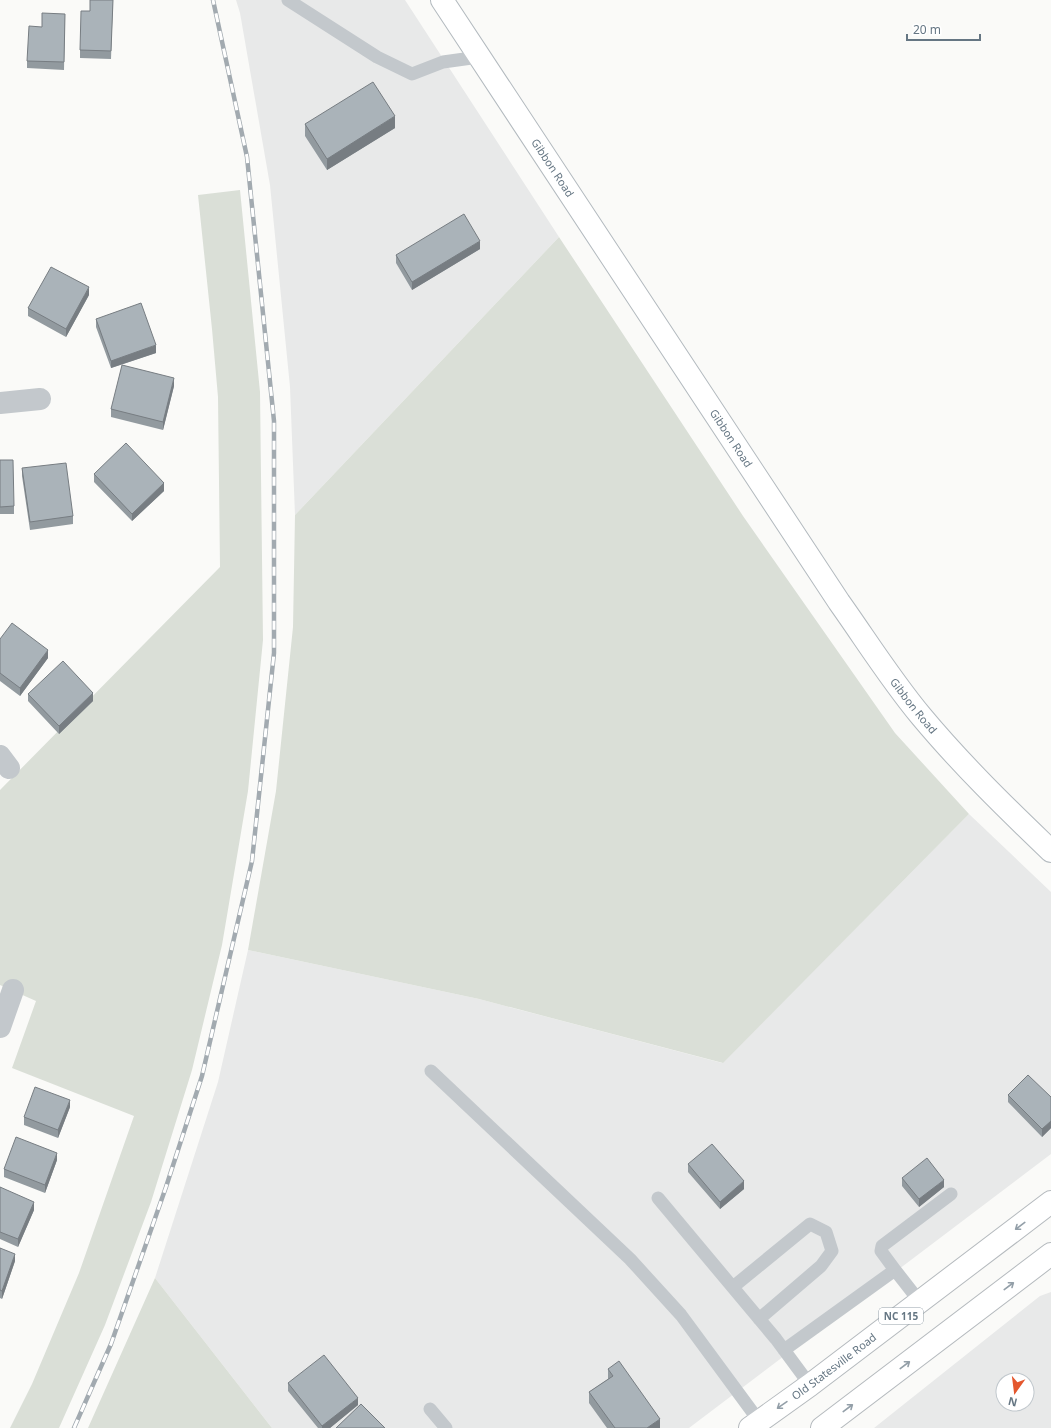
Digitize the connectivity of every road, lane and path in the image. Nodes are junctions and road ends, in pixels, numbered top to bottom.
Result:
1 (288, 0) edge
2 (442, 0) edge
3 (479, 57) junction
4 (40, 399) dead end
5 (0, 403) edge
6 (1051, 851) edge
7 (13, 990) dead end
8 (0, 1027) edge
9 (431, 1071) dead end
10 (951, 1194) dead end
11 (658, 1198) dead end
12 (1051, 1202) edge
13 (1051, 1254) edge
14 (895, 1270) junction
15 (733, 1287) junction
16 (920, 1302) junction
17 (759, 1319) junction
18 (784, 1350) junction
19 (810, 1385) junction
20 (430, 1410) dead end
21 (754, 1424) edge
22 (446, 1428) edge
23 (822, 1428) edge

1 - 3 lane
2 - 3 main road, Gibbon Road
3 - 6 main road, Gibbon Road
4 - 5 street
7 - 8 street
9 - 21 lane
10 - 14 lane
11 - 15 lane
12 -> 16 main road, Old Statesville Road / NC 115
23 -> 13 main road
14 - 16 lane
14 - 18 lane
15 - 17 lane
15 - 17 lane
16 - 19 main road, Old Statesville Road / NC 115
17 - 18 lane
18 - 19 lane
19 -> 21 main road, Old Statesville Road / NC 115
20 - 22 lane

